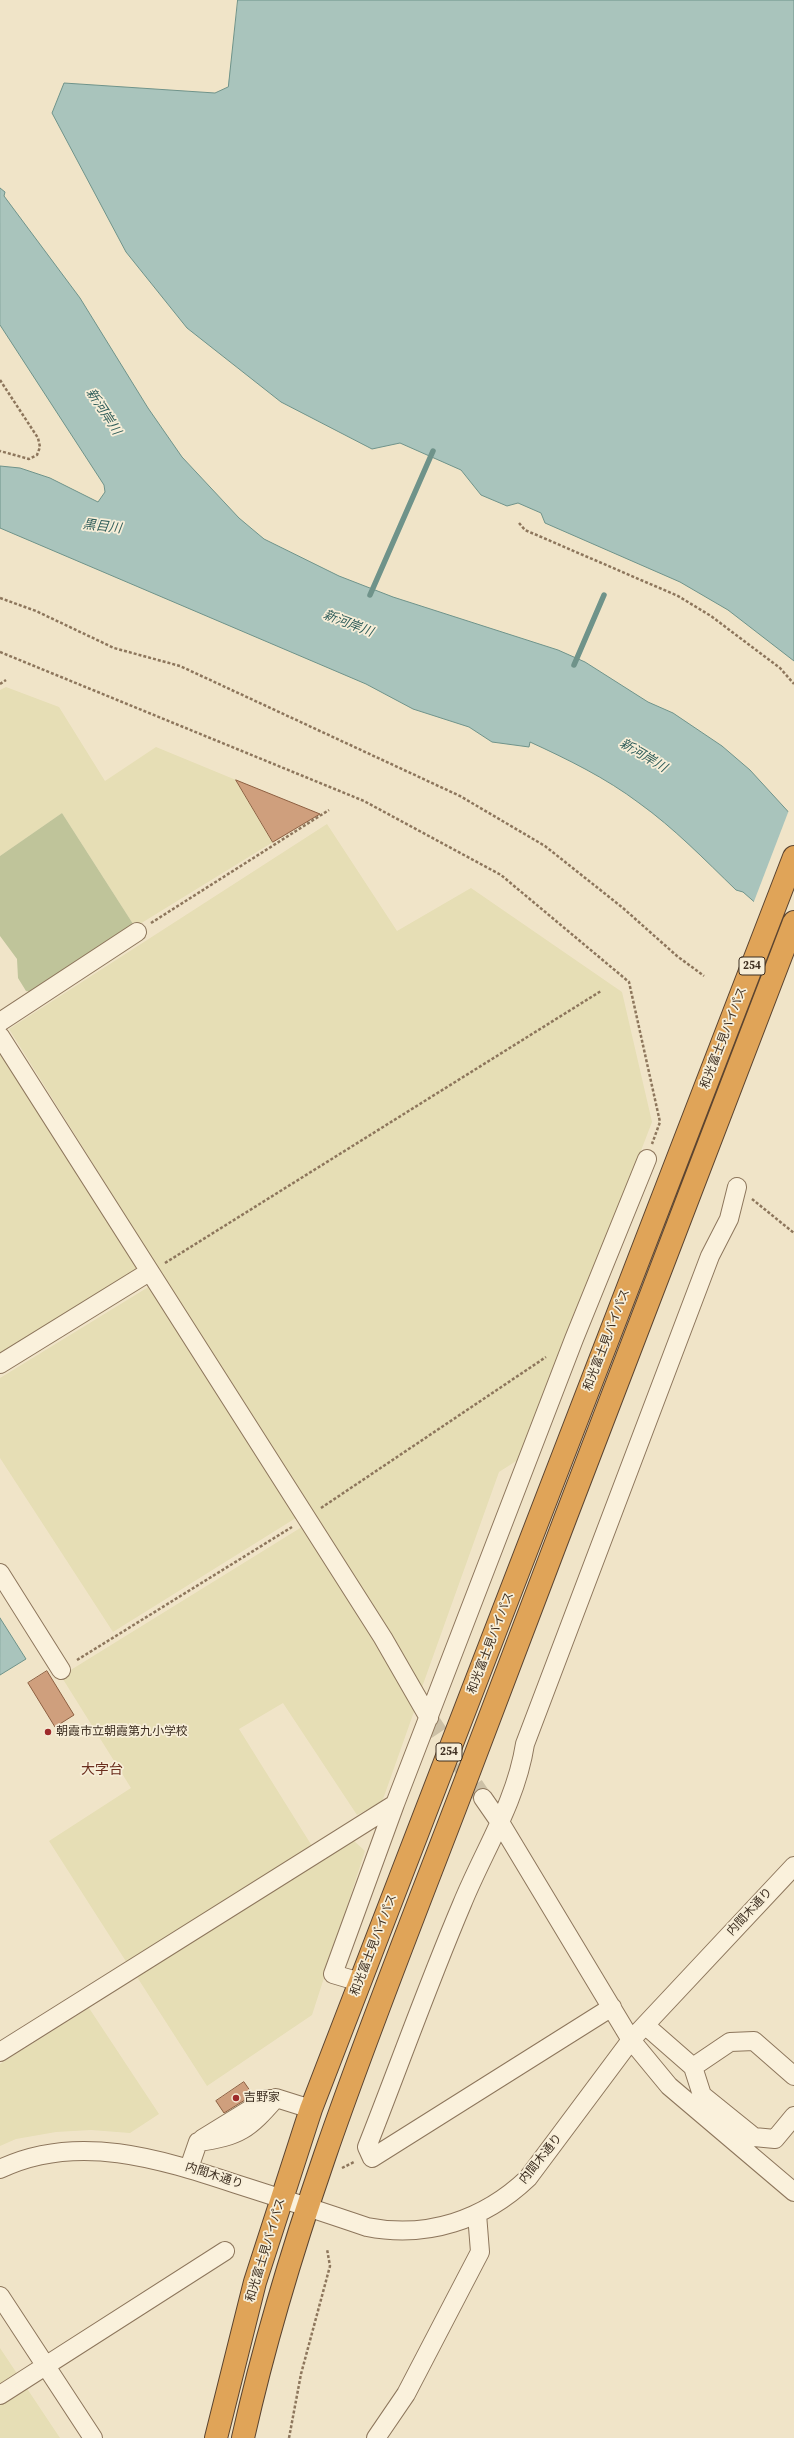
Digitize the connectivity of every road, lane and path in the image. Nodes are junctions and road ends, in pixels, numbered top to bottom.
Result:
1 (0, 380) edge
2 (0, 451) edge
3 (519, 523) dead end
4 (0, 598) edge
5 (0, 652) edge
6 (6, 680) dead end
7 (0, 684) edge
8 (794, 684) edge
9 (329, 810) dead end
10 (794, 857) edge
11 (794, 922) edge
12 (137, 932) joint
13 (704, 976) dead end
14 (602, 991) dead end
15 (0, 1022) edge
16 (0, 1036) edge
17 (647, 1159) joint
18 (738, 1187) joint
19 (794, 1233) edge
20 (149, 1272) junction
21 (0, 1364) edge
22 (0, 1573) edge
23 (61, 1670) dead end
24 (429, 1718) junction
25 (483, 1798) tunnel mouth
26 (395, 1804) junction
27 (501, 1824) junction
28 (794, 1866) edge
29 (360, 1982) junction
30 (612, 2007) junction
31 (644, 2025) junction
32 (631, 2040) junction
33 (0, 2052) edge
34 (693, 2067) junction
35 (794, 2076) edge
36 (311, 2109) junction
37 (794, 2116) edge
38 (189, 2168) junction
39 (0, 2169) edge
40 (794, 2192) edge
41 (282, 2198) junction
42 (309, 2207) junction
43 (477, 2214) junction
44 (326, 2249) dead end
45 (225, 2251) dead end
46 (0, 2296) edge
47 (45, 2367) junction
48 (0, 2396) edge
49 (93, 2438) edge
50 (216, 2438) edge
51 (243, 2438) edge
52 (289, 2438) edge
53 (376, 2438) edge

1 - 2 path
3 - 8 path
4 - 13 path
5 - 17 path
6 - 7 path
9 - 12 path
10 - 29 highway, 和光富士見バイパス / 254
11 - 42 highway, 和光富士見バイパス / 254
12 - 15 street
14 - 20 path
16 - 20 street
17 - 24 street
18 - 19 path
18 - 27 street
20 - 21 street
20 - 24 street
22 - 23 street
24 - 26 street
25 - 27 street
26 - 29 street
26 - 33 street
27 - 30 street
27 - 30 street
28 - 31 street, 内間木通り
29 - 36 highway, 和光富士見バイパス / 254
30 - 32 street
31 - 32 street, 内間木通り
31 - 34 street
32 - 40 street
32 - 43 street, 内間木通り
34 - 35 street
34 - 37 street
36 - 38 street
36 - 41 highway, 和光富士見バイパス / 254
38 - 39 street, 内間木通り
38 - 41 street, 内間木通り
41 - 42 street, 内間木通り
41 - 50 highway, 和光富士見バイパス / 254
42 - 43 street, 内間木通り
42 - 51 highway, 和光富士見バイパス / 254
43 - 53 street
44 - 52 path
45 - 47 street
46 - 47 street
47 - 48 street
47 - 49 street

